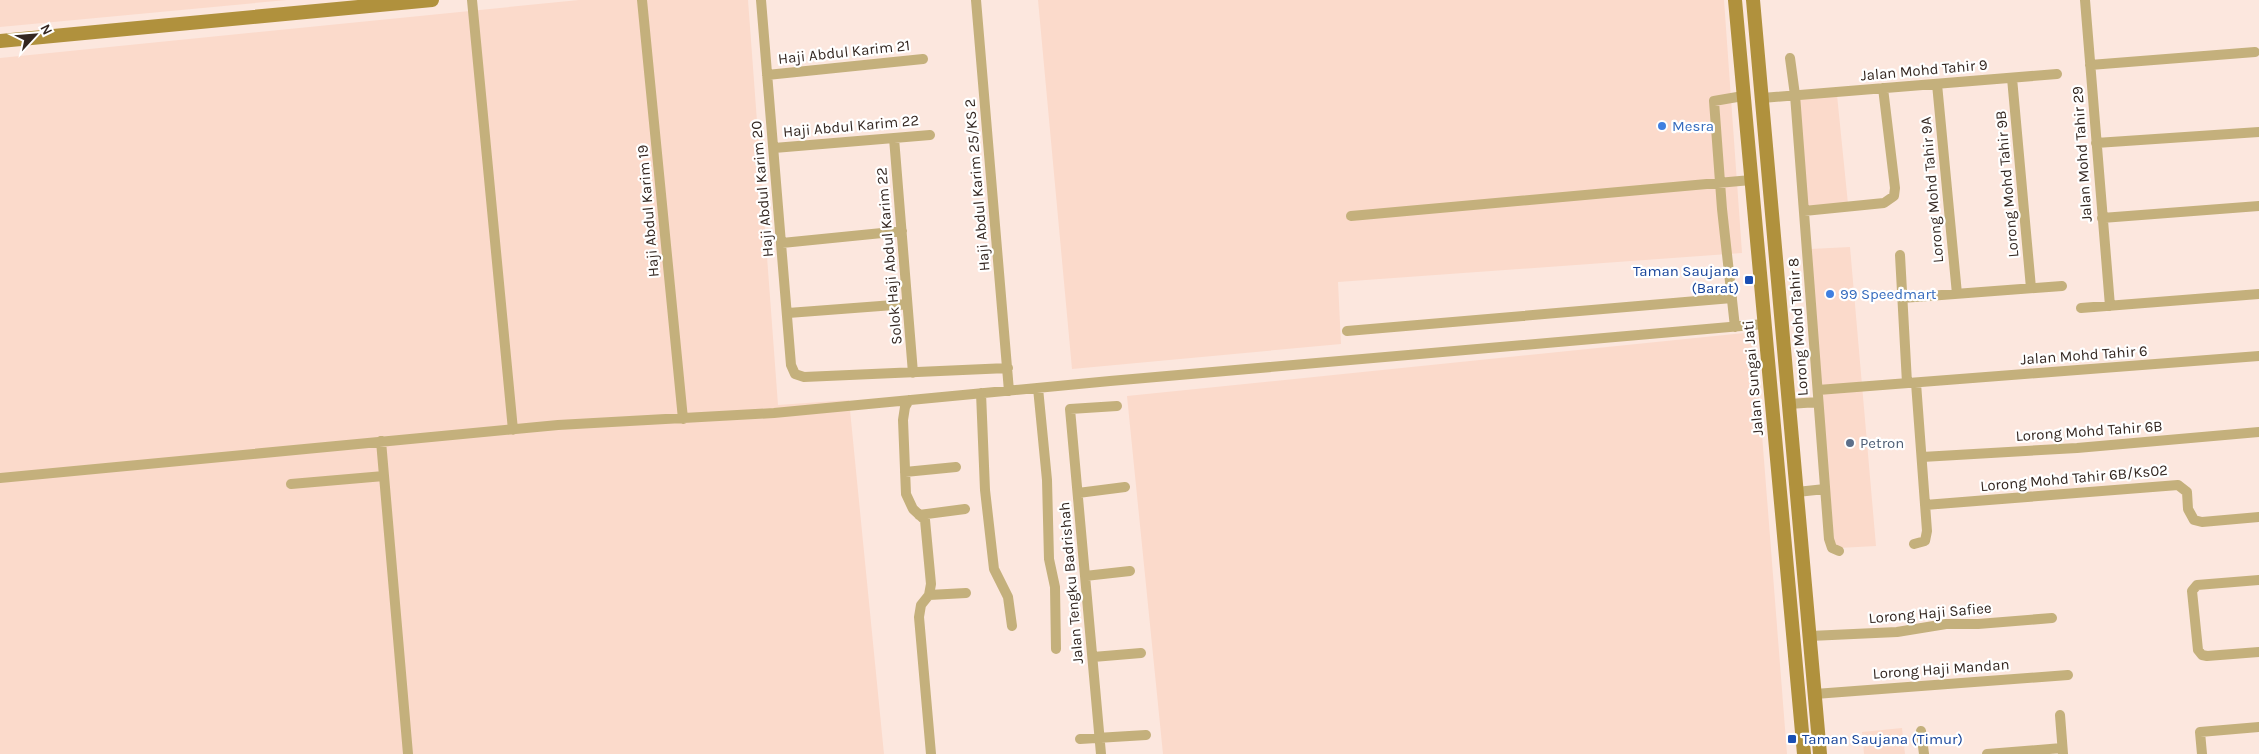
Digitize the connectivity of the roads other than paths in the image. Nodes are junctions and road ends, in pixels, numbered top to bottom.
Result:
1 (432, 0) edge
2 (472, 0) edge
3 (642, 0) edge
4 (761, 0) edge
5 (976, 0) edge
6 (1735, 0) edge
7 (1753, 0) edge
8 (2085, 0) edge
9 (365, 3) edge
10 (0, 41) edge
11 (2255, 52) dead end
12 (1790, 58) dead end
13 (924, 59) dead end
14 (2090, 65) junction
15 (2057, 74) dead end
16 (768, 76) junction
17 (2012, 78) junction
18 (1938, 84) junction
19 (1884, 88) junction
20 (1795, 95) junction
21 (1743, 96) junction
22 (1762, 98) junction
23 (2259, 132) edge
24 (930, 134) dead end
25 (894, 138) junction
26 (2096, 143) junction
27 (774, 148) junction
28 (1751, 180) junction
29 (1721, 183) junction
30 (2259, 206) edge
31 (1804, 211) junction
32 (1351, 216) dead end
33 (2102, 218) junction
34 (902, 231) junction
35 (782, 243) junction
36 (1900, 255) dead end
37 (2062, 286) dead end
38 (2031, 288) junction
39 (1957, 294) junction
40 (2259, 294) edge
41 (1732, 298) junction
42 (1902, 298) junction
43 (907, 304) junction
44 (2110, 306) junction
45 (2081, 308) dead end
46 (788, 313) junction
47 (1764, 324) junction
48 (1735, 327) junction
49 (1347, 332) dead end
50 (2259, 356) edge
51 (1008, 368) junction
52 (913, 373) junction
53 (1912, 383) junction
54 (1038, 388) junction
55 (1818, 390) junction
56 (1009, 391) junction
57 (981, 393) junction
58 (909, 400) junction
59 (1818, 402) junction
60 (1789, 404) junction
61 (1116, 406) dead end
62 (683, 419) junction
63 (513, 430) junction
64 (2259, 432) edge
65 (381, 441) junction
66 (1922, 456) junction
67 (956, 467) dead end
68 (905, 472) junction
69 (384, 476) junction
70 (0, 478) edge
71 (290, 484) dead end
72 (1124, 487) dead end
73 (1825, 489) junction
74 (1797, 492) junction
75 (1078, 493) junction
76 (1926, 505) junction
77 (965, 509) dead end
78 (918, 515) junction
79 (2259, 517) edge
80 (1914, 544) dead end
81 (1839, 550) dead end
82 (1130, 571) dead end
83 (1085, 576) junction
84 (2259, 580) edge
85 (966, 593) dead end
86 (929, 595) junction
87 (2052, 618) dead end
88 (1012, 626) dead end
89 (1810, 636) junction
90 (1056, 649) dead end
91 (2259, 652) edge
92 (1141, 653) dead end
93 (1093, 657) junction
94 (2068, 675) dead end
95 (1815, 694) junction
96 (2060, 715) dead end
97 (2259, 727) edge
98 (1921, 731) dead end
99 (1146, 735) dead end
100 (1100, 738) junction
101 (1080, 740) dead end
102 (2062, 751) edge
103 (408, 754) edge
104 (931, 754) edge
105 (1101, 754) edge
106 (1804, 754) edge
107 (1820, 754) edge
108 (1924, 754) edge
109 (1987, 754) edge
110 (2202, 754) edge

1 - 9 main road
2 - 63 street
3 - 62 street, Haji Abdul Karim 19
4 - 16 street, Haji Abdul Karim 20
5 - 51 street, Haji Abdul Karim 25/KS 2
6 - 21 main road, Jalan Sungai Jati
7 - 22 main road
8 - 14 street, Jalan Mohd Tahir 29
9 - 10 main road
11 - 14 street
12 - 20 street, Lorong Mohd Tahir 8
13 - 16 street, Haji Abdul Karim 21
14 - 26 street, Jalan Mohd Tahir 29
15 - 17 street, Jalan Mohd Tahir 9
16 - 27 street, Haji Abdul Karim 20
17 - 18 street, Jalan Mohd Tahir 9
17 - 38 street, Lorong Mohd Tahir 9B
18 - 19 street, Jalan Mohd Tahir 9
18 - 39 street, Lorong Mohd Tahir 9A
19 - 20 street, Jalan Mohd Tahir 9
19 - 31 street
20 - 22 street, Jalan Mohd Tahir 9
20 - 31 street, Lorong Mohd Tahir 8
21 - 28 main road, Jalan Sungai Jati
21 - 29 street
22 - 60 main road
23 - 26 street
24 - 25 street, Haji Abdul Karim 22
25 - 27 street, Haji Abdul Karim 22
25 - 34 street, Solok Haji Abdul Karim 22
26 - 33 street, Jalan Mohd Tahir 29
27 - 35 street, Haji Abdul Karim 20
28 - 29 street
28 - 47 main road, Jalan Sungai Jati
29 - 32 street
29 - 41 street
30 - 33 street
31 - 55 street, Lorong Mohd Tahir 8
33 - 44 street, Jalan Mohd Tahir 29
34 - 35 street
34 - 43 street, Solok Haji Abdul Karim 22
35 - 46 street, Haji Abdul Karim 20
36 - 42 street
37 - 38 street
38 - 39 street
39 - 42 street
40 - 44 street
41 - 48 street
41 - 49 street
42 - 53 street
43 - 46 street
43 - 52 street, Solok Haji Abdul Karim 22
44 - 45 street
46 - 52 street, Haji Abdul Karim 20
47 - 48 street
47 - 106 main road, Jalan Sungai Jati
48 - 54 street
50 - 53 street, Jalan Mohd Tahir 6
51 - 52 street
51 - 56 street, Haji Abdul Karim 25/KS 2
53 - 55 street, Jalan Mohd Tahir 6
53 - 66 street
54 - 56 street
54 - 90 street
55 - 59 street, Lorong Mohd Tahir 8
56 - 57 street
57 - 58 street
57 - 88 street
58 - 62 street
58 - 68 street
59 - 60 street
59 - 73 street, Lorong Mohd Tahir 8
60 - 74 main road
61 - 75 street, Jalan Tengku Badrishah
62 - 63 street
63 - 65 street
64 - 66 street, Lorong Mohd Tahir 6B
65 - 69 street
65 - 70 street
66 - 76 street
67 - 68 street
68 - 78 street
69 - 71 street
69 - 103 street
72 - 75 street
73 - 74 street
73 - 81 street, Lorong Mohd Tahir 8
74 - 89 main road
75 - 83 street, Jalan Tengku Badrishah
76 - 79 street, Lorong Mohd Tahir 6B/Ks02
76 - 80 street
77 - 78 street
78 - 86 street
82 - 83 street
83 - 93 street, Jalan Tengku Badrishah
84 - 91 street
85 - 86 street
86 - 104 street
87 - 89 street, Lorong Haji Safiee
89 - 95 main road
92 - 93 street
93 - 100 street, Jalan Tengku Badrishah
94 - 95 street, Lorong Haji Mandan
95 - 107 main road
96 - 102 street
97 - 110 street
98 - 108 street
99 - 100 street
100 - 101 street
100 - 105 street, Jalan Tengku Badrishah
102 - 109 street

